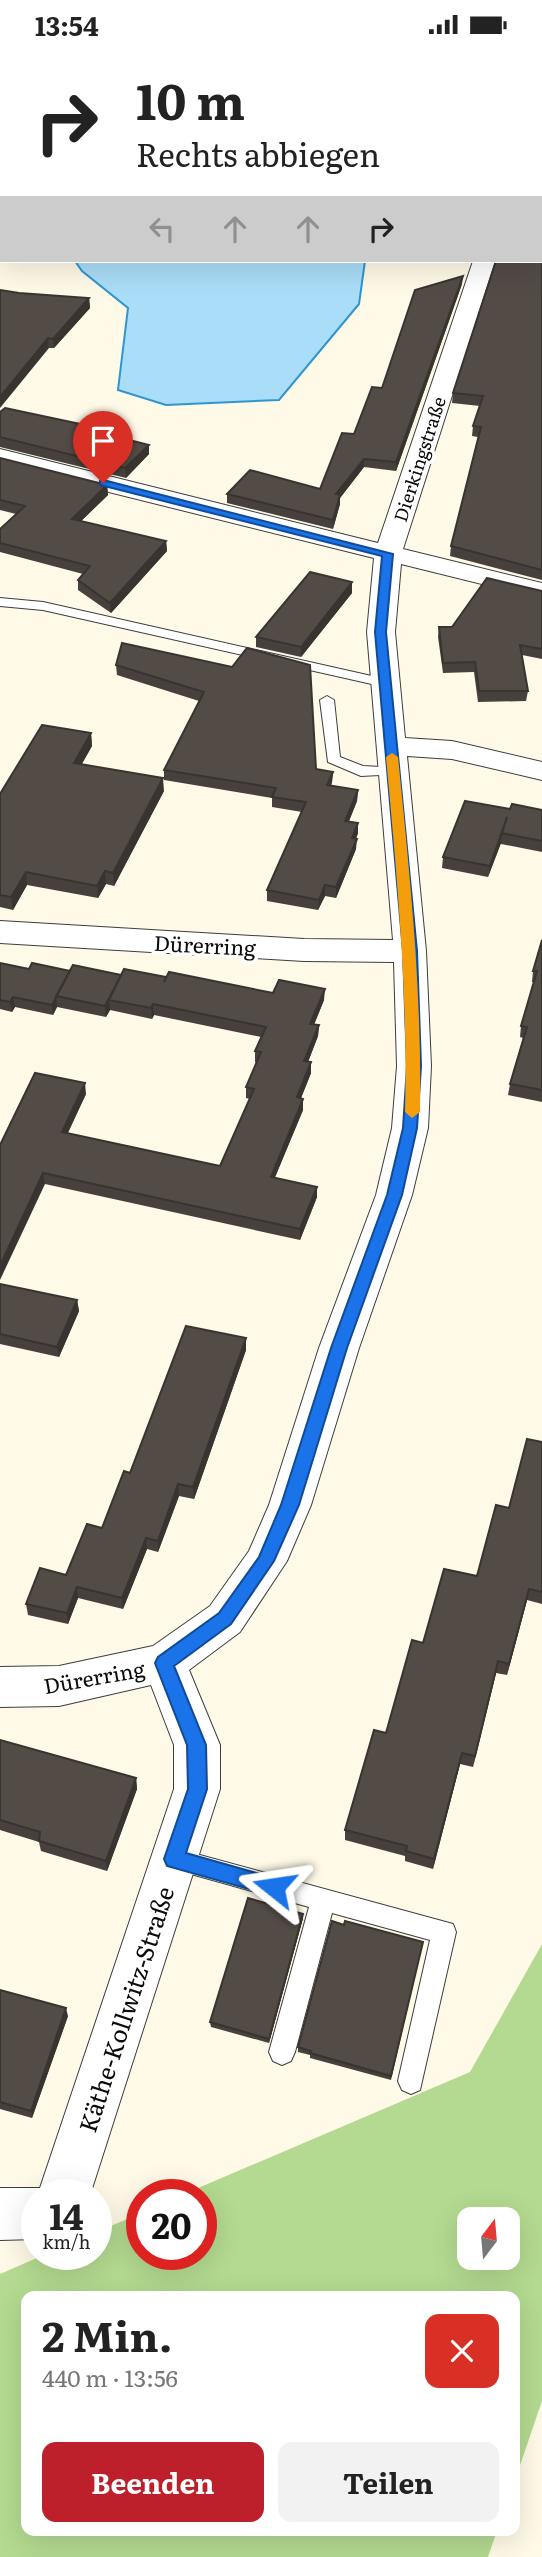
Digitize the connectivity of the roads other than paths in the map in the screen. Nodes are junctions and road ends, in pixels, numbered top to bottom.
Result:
1 (483, 263) edge
2 (0, 457) edge
3 (388, 554) junction
4 (542, 591) edge
5 (0, 602) edge
6 (385, 683) junction
7 (327, 700) dead end
8 (392, 759) junction
9 (542, 771) edge
10 (0, 932) edge
11 (410, 951) junction
12 (164, 1663) junction
13 (0, 1687) edge
14 (174, 1859) junction
15 (323, 1900) junction
16 (282, 2052) dead end
17 (411, 2081) dead end
18 (69, 2179) edge
19 (21, 2213) edge
20 (0, 2214) edge

1 - 3 street, Dierkingstraße
2 - 3 street
3 - 4 street
3 - 6 street, Dierkingstraße
5 - 6 lane
6 - 8 street, Dierkingstraße
7 - 8 lane
8 - 9 street
8 - 11 street, Dürerring
10 - 11 street, Dürerring
11 - 12 street, Dürerring
12 - 13 street, Dürerring
12 - 14 street, Käthe-Kollwitz-Straße
14 - 15 lane
14 - 18 street, Käthe-Kollwitz-Straße
15 - 16 lane
15 - 17 lane
19 - 20 street

